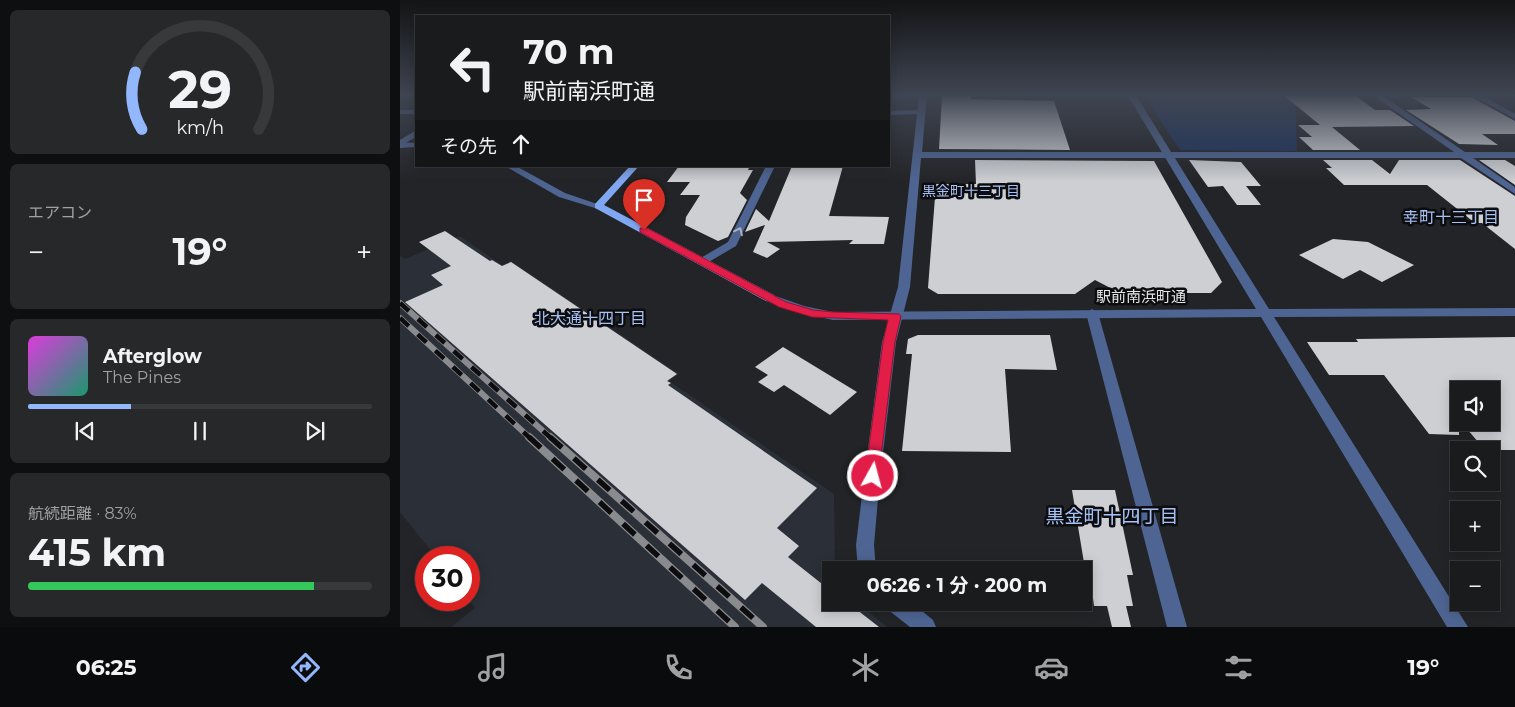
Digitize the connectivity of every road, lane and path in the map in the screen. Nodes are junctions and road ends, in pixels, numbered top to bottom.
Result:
1 (921, 123) edge
2 (1149, 123) edge
3 (1417, 123) edge
4 (415, 135) edge
5 (400, 145) edge
6 (415, 146) edge
7 (1462, 154) junction
8 (1515, 154) edge
9 (918, 155) junction
10 (1169, 155) junction
11 (511, 167) edge
12 (634, 167) edge
13 (770, 167) edge
14 (1515, 191) edge
15 (598, 206) junction
16 (703, 262) junction
17 (770, 298) joint
18 (1515, 312) edge
19 (1092, 313) junction
20 (1266, 314) junction
21 (895, 316) junction
22 (866, 561) edge
23 (906, 611) edge
24 (926, 627) edge
25 (1177, 627) edge
26 (1458, 627) edge

1 - 9 street
2 - 10 street
3 - 7 street
4 - 5 street
5 - 6 street
7 - 8 street
7 - 10 street
7 - 14 street
9 - 10 street
9 - 21 street
10 - 20 street
11 - 15 street
12 - 15 main road
16 -> 13 street
15 - 16 main road
16 - 17 main road
17 - 21 street, 駅前南浜町通
18 - 20 street, 駅前南浜町通
19 - 20 street, 駅前南浜町通
19 - 21 street, 駅前南浜町通
19 - 25 street
20 - 26 street
21 - 22 street
23 - 24 street

